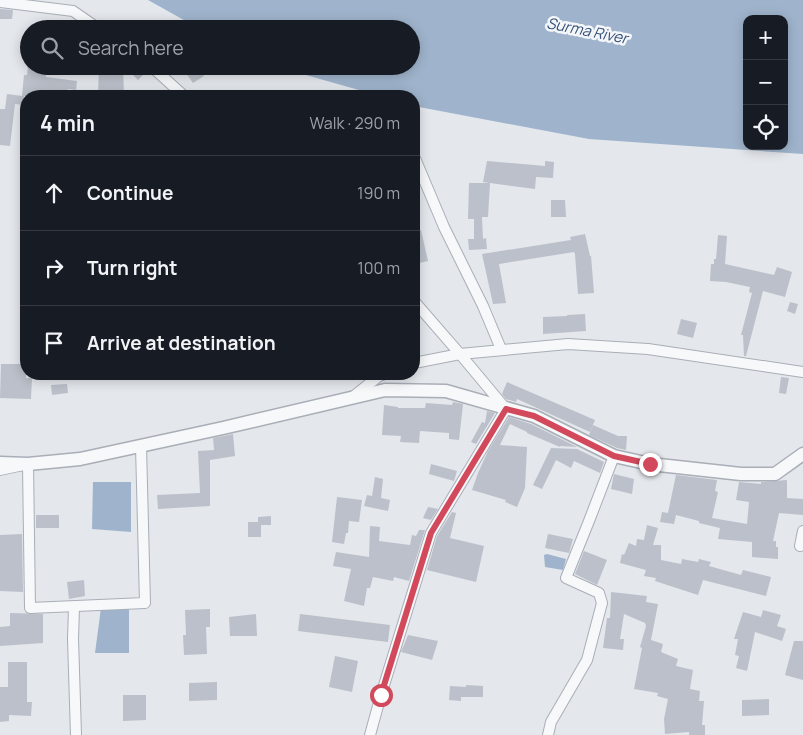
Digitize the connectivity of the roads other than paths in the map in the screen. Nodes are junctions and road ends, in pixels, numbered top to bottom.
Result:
1 (0, 2) edge
2 (86, 20) edge
3 (161, 75) edge
4 (177, 90) edge
5 (420, 170) edge
6 (420, 308) edge
7 (501, 349) junction
8 (460, 354) junction
9 (420, 363) edge
10 (803, 372) edge
11 (374, 380) edge
12 (354, 396) junction
13 (506, 409) junction
14 (141, 446) junction
15 (803, 454) edge
16 (614, 456) junction
17 (0, 463) edge
18 (28, 464) junction
19 (0, 470) edge
20 (803, 531) edge
21 (800, 546) dead end
22 (74, 606) junction
23 (76, 735) edge
24 (370, 735) edge
25 (548, 735) edge

1 - 2 street
3 - 4 street
5 - 7 street
6 - 8 street
7 - 8 street
7 - 10 street
8 - 9 street
8 - 13 street
11 - 12 street
12 - 13 street
12 - 14 street
13 - 16 street
13 - 24 street
14 - 18 street
14 - 22 street
15 - 16 street
16 - 25 street
17 - 18 street
18 - 19 street
18 - 22 street
20 - 21 street
22 - 23 street

